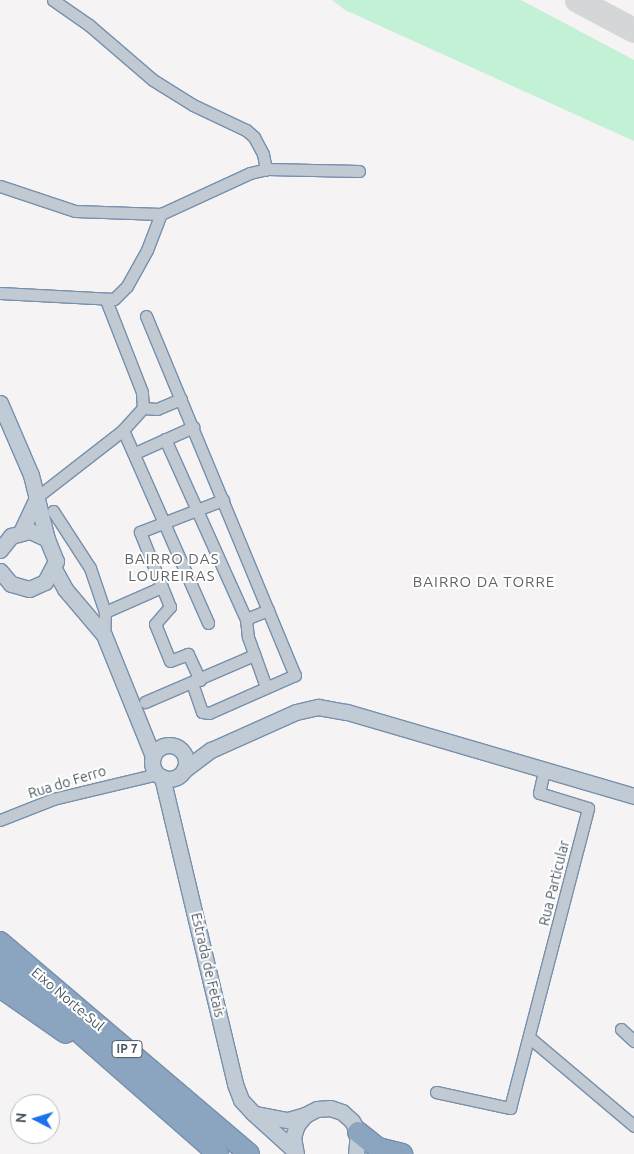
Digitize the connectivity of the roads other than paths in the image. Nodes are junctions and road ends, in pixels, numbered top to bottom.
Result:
1 (53, 0) edge
2 (266, 170) junction
3 (359, 171) dead end
4 (0, 186) edge
5 (161, 214) junction
6 (0, 293) edge
7 (106, 300) junction
8 (146, 316) dead end
9 (181, 399) junction
10 (0, 403) edge
11 (143, 408) junction
12 (193, 427) junction
13 (123, 430) junction
14 (165, 440) junction
15 (135, 453) junction
16 (37, 497) junction
17 (223, 500) junction
18 (197, 510) junction
19 (53, 511) dead end
20 (166, 522) junction
21 (21, 532) junction
22 (47, 539) junction
23 (2, 543) edge
24 (54, 569) junction
25 (0, 571) edge
26 (38, 587) junction
27 (162, 587) junction
28 (75, 602) junction
29 (268, 610) junction
30 (105, 612) junction
31 (246, 619) junction
32 (208, 623) dead end
33 (104, 635) junction
34 (254, 654) junction
35 (196, 681) junction
36 (266, 687) junction
37 (145, 702) dead end
38 (140, 725) junction
39 (174, 746) junction
40 (211, 750) junction
41 (154, 770) junction
42 (182, 772) junction
43 (544, 772) junction
44 (634, 796) edge
45 (171, 812) junction
46 (0, 820) edge
47 (0, 942) edge
48 (0, 963) edge
49 (0, 987) edge
50 (621, 1029) dead end
51 (530, 1038) junction
52 (634, 1041) edge
53 (129, 1076) junction
54 (436, 1092) dead end
55 (253, 1113) junction
56 (305, 1115) junction
57 (634, 1126) edge
58 (358, 1132) junction
59 (295, 1152) edge
60 (218, 1154) edge
61 (249, 1154) edge
62 (356, 1154) edge
63 (402, 1154) edge

1 - 2 street
2 - 3 street
2 - 5 street
4 - 5 street
5 - 7 street
6 - 7 street
7 - 11 street
8 - 9 street
9 - 11 street
9 - 12 street
10 - 16 street
11 - 13 street
12 - 14 street
12 - 17 street
13 - 15 street
13 - 16 street
14 - 15 street
14 - 18 street
15 - 20 street
16 - 21 street
16 - 22 street
17 - 18 street
17 - 29 street
18 - 20 street
18 - 31 street
19 - 30 street
20 - 27 street
20 - 32 street
21 - 22 street
21 - 23 street
22 - 24 street
24 - 26 street
24 - 28 street
25 - 26 street
26 - 28 street
27 - 30 street
27 - 35 street
28 - 33 street, Estrada de Fetais
29 - 31 street
29 - 36 street
30 - 33 street
31 - 34 street
33 - 38 street, Estrada de Fetais
34 - 35 street
34 - 36 street
35 - 36 street
35 - 37 street
38 - 39 street
38 - 41 street, Estrada de Fetais
39 - 40 street
39 - 41 street
39 - 42 street
40 - 42 street
40 - 43 street
41 - 42 street
41 - 45 street, Estrada de Fetais
41 - 46 street, Rua do Ferro
42 - 45 street, Estrada de Fetais
43 - 44 street
43 - 51 street, Rua Particular
45 - 55 street, Estrada de Fetais
47 - 61 highway, Eixo Norte-Sul / IP 7
48 - 53 highway
49 - 53 highway
50 - 52 street
51 - 54 street, Rua Particular
51 - 57 street
53 - 60 highway
55 - 56 street
55 - 59 street, Estrada de Fetais
56 - 58 street
56 - 59 street
58 - 62 street
58 - 63 highway

